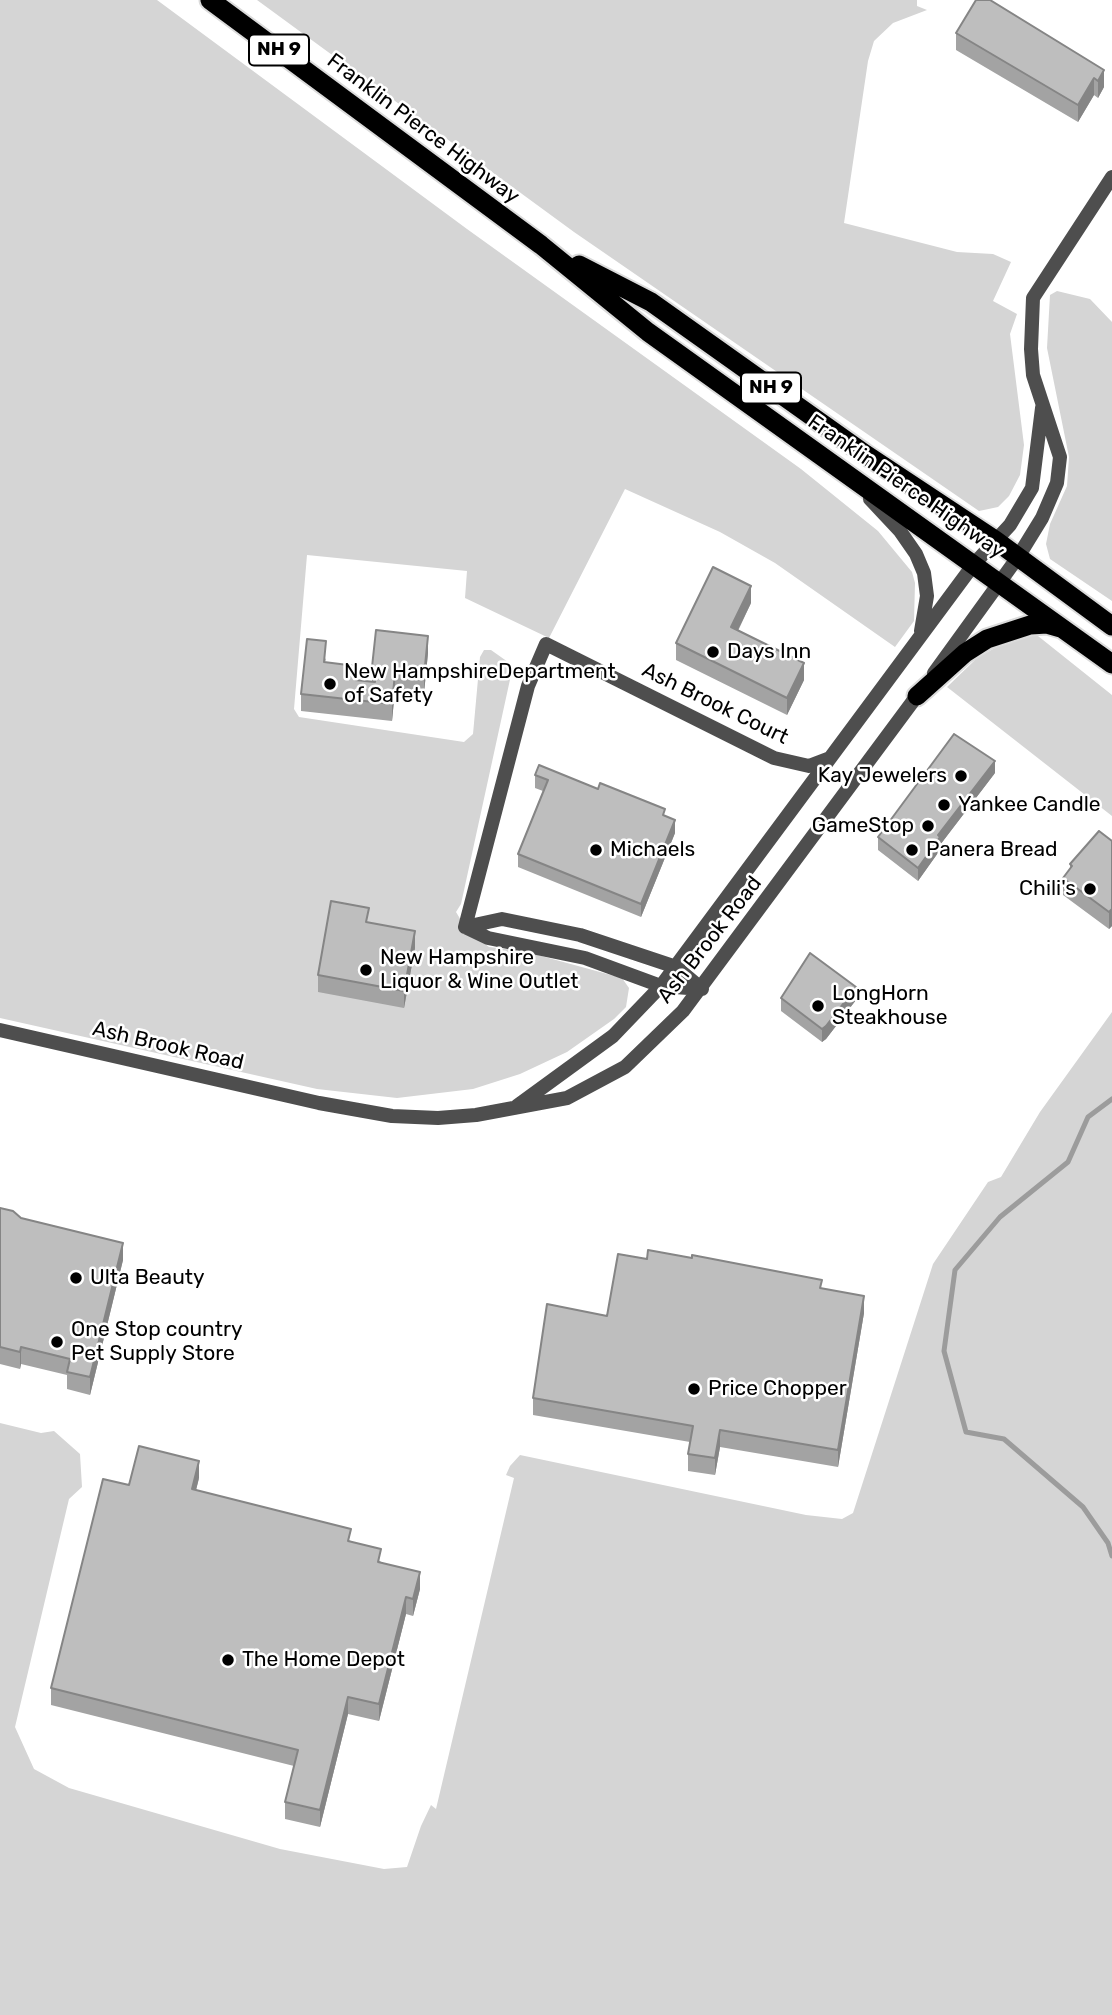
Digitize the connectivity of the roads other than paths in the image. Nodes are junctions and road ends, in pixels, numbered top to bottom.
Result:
1 (211, 0) edge
2 (1112, 177) edge
3 (541, 245) junction
4 (1042, 408) junction
5 (840, 469) junction
6 (995, 540) junction
7 (1018, 557) junction
8 (974, 564) junction
9 (1000, 582) junction
10 (1112, 626) edge
11 (1068, 630) junction
12 (919, 638) junction
13 (1112, 664) edge
14 (917, 696) junction
15 (831, 757) junction
16 (465, 928) junction
17 (676, 967) junction
18 (661, 986) junction
19 (702, 989) junction
20 (0, 1030) edge
21 (517, 1107) junction

1 - 3 highway, Franklin Pierce Highway / NH 9
2 - 4 street
3 - 5 highway, Franklin Pierce Highway / NH 9
3 - 6 highway, Franklin Pierce Highway / NH 9
4 - 6 street
4 - 7 street, Ash Brook Road
5 - 8 highway, Franklin Pierce Highway / NH 9
5 - 12 street
6 - 7 highway, Franklin Pierce Highway / NH 9
6 - 8 street
7 - 9 street, Ash Brook Road
7 - 10 highway, Franklin Pierce Highway / NH 9
8 - 9 highway, Franklin Pierce Highway / NH 9
8 - 12 street
9 - 11 highway, Franklin Pierce Highway / NH 9
9 - 14 street, Ash Brook Road
11 - 13 highway, Franklin Pierce Highway / NH 9
11 - 14 highway
12 - 15 street
14 - 19 street, Ash Brook Road
15 - 16 street, Ash Brook Court
15 - 17 street
16 - 17 street
16 - 18 street
17 - 18 street
17 - 19 street
18 - 19 street
18 - 21 street
19 - 21 street, Ash Brook Road
20 - 21 street, Ash Brook Road

